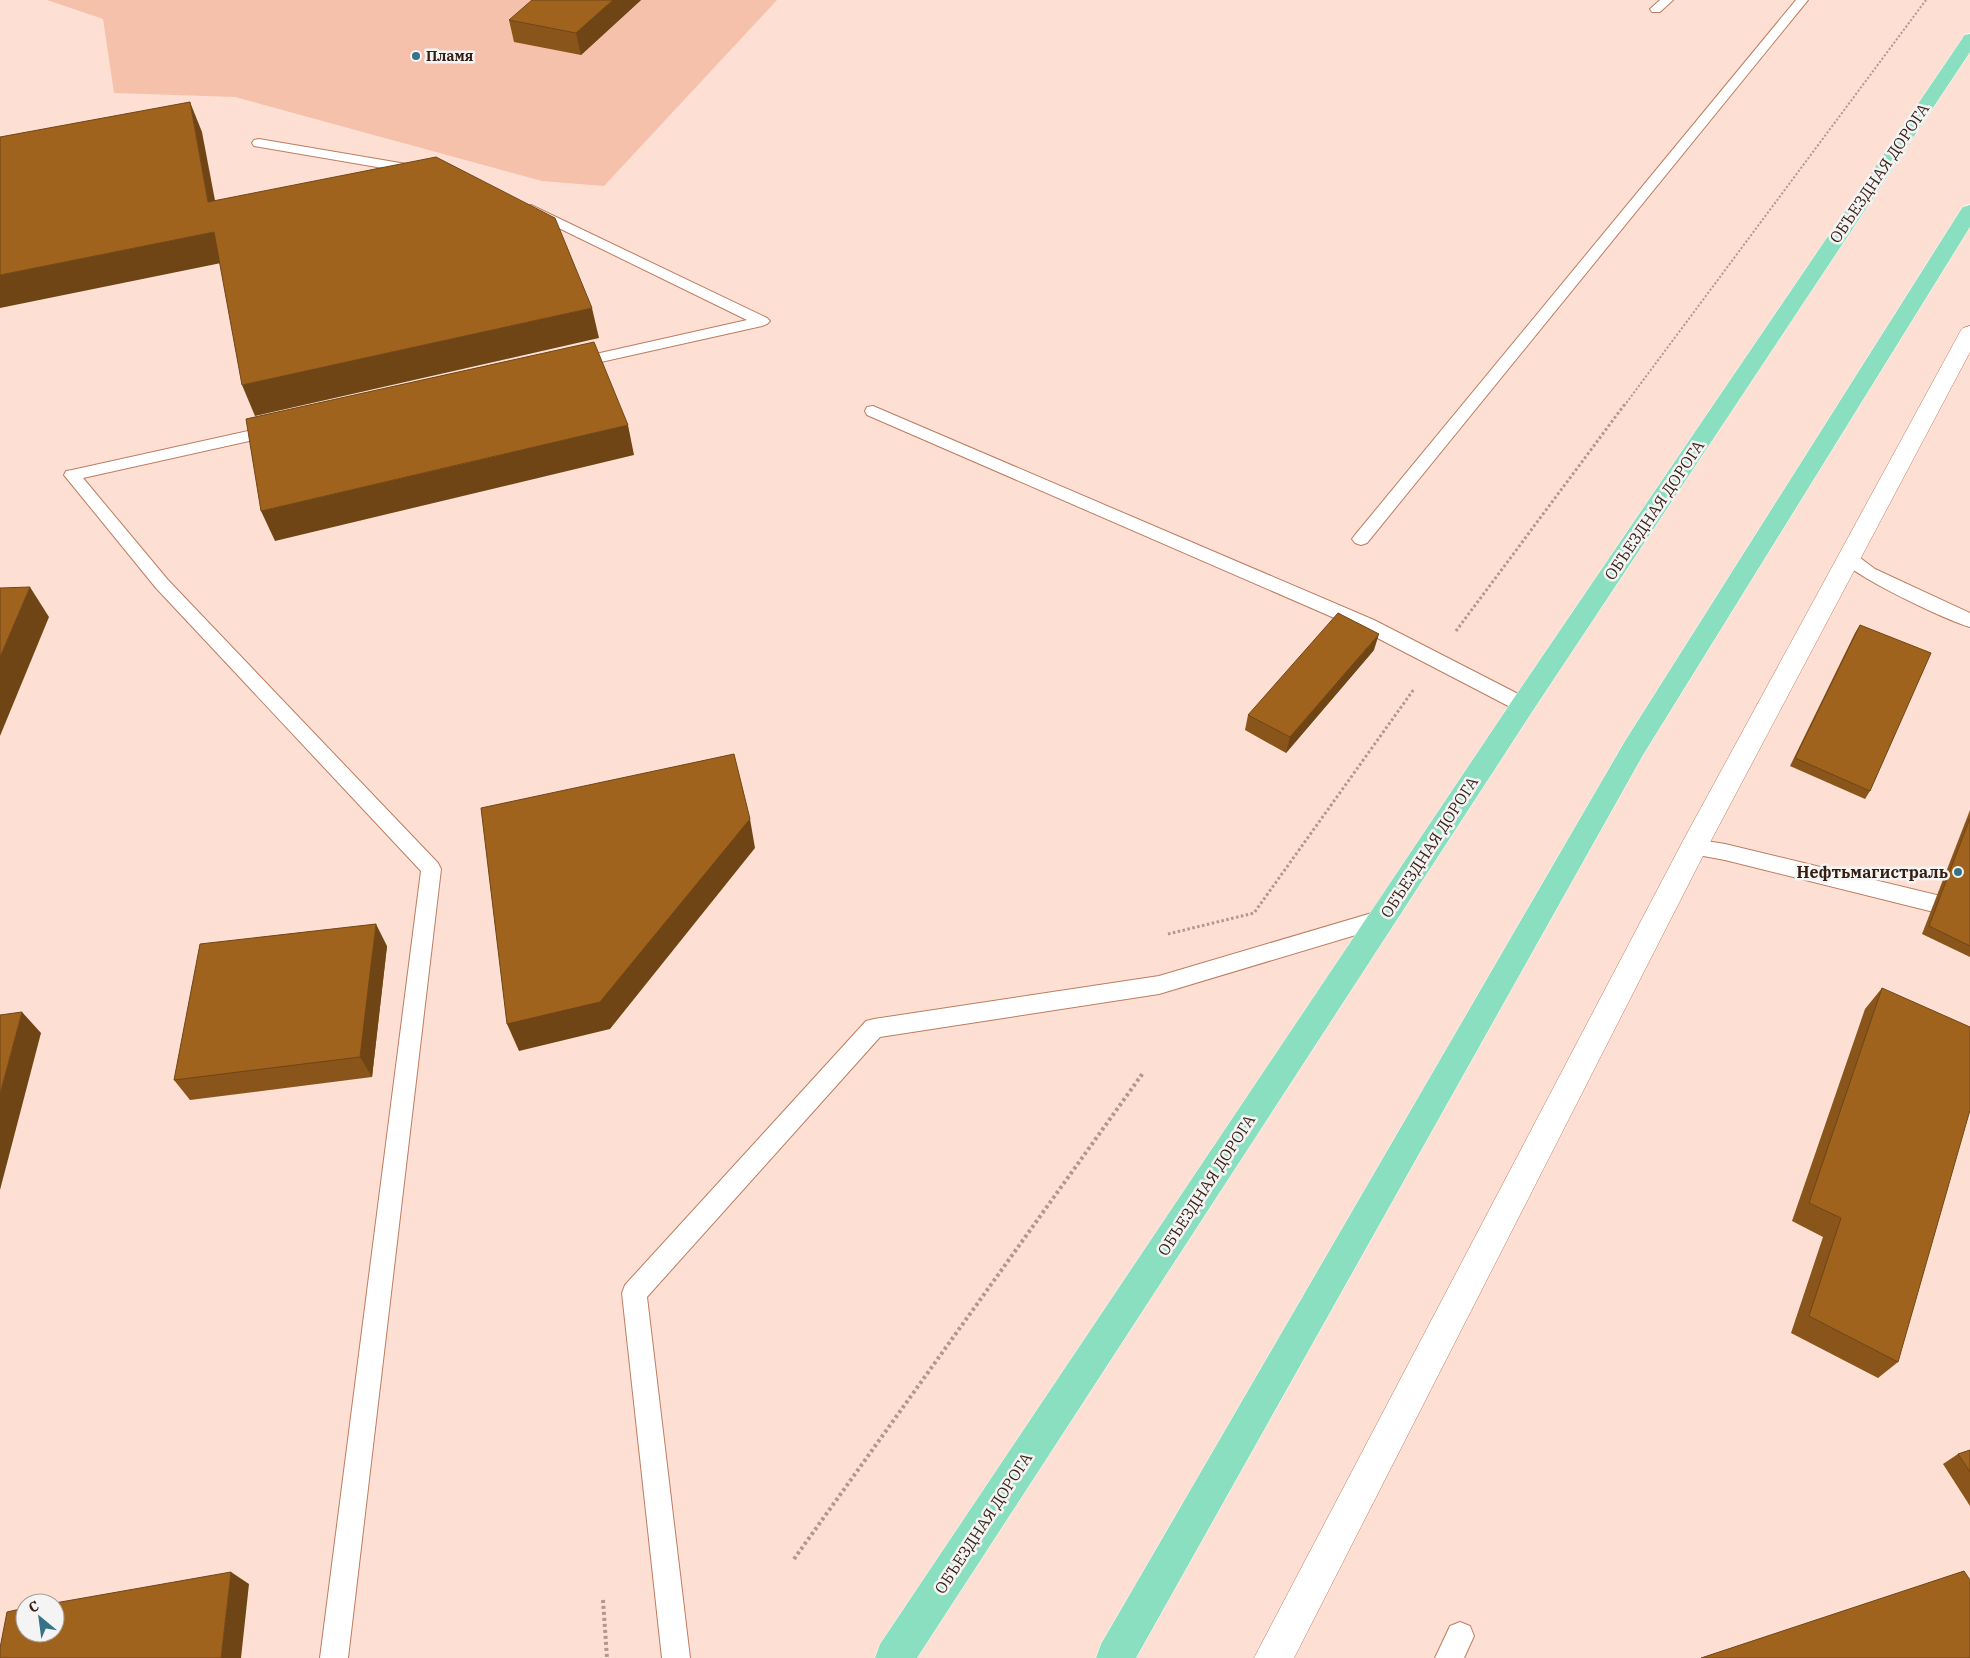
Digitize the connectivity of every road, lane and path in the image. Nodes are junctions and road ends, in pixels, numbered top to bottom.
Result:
1 (1667, 0) edge
2 (1802, 0) edge
3 (1926, 0) edge
4 (1656, 10) dead end
5 (1970, 40) edge
6 (259, 143) dead end
7 (440, 174) edge
8 (513, 200) edge
9 (1970, 211) edge
10 (1970, 332) edge
11 (558, 366) edge
12 (873, 411) dead end
13 (296, 425) edge
14 (1360, 539) dead end
15 (1849, 558) junction
16 (1970, 621) edge
17 (1435, 659) junction
18 (1523, 705) junction
19 (1694, 847) junction
20 (1970, 912) edge
21 (1382, 919) junction
22 (1168, 934) dead end
23 (1143, 1073) dead end
24 (794, 1559) dead end
25 (603, 1600) dead end
26 (334, 1658) edge
27 (607, 1658) edge
28 (676, 1658) edge
29 (894, 1658) edge
30 (1115, 1658) edge
31 (1273, 1658) edge

1 - 4 lane
2 - 14 lane
3 - 17 path
5 - 18 main road, ОБЪЕЗДНАЯ ДОРОГА
6 - 7 lane
8 - 11 lane
9 - 30 main road
10 - 15 street
12 - 17 lane
13 - 26 lane
15 - 16 lane
15 - 19 street
17 - 18 lane
17 - 22 path
18 - 21 main road, ОБЪЕЗДНАЯ ДОРОГА
19 - 20 lane
19 - 31 street
21 - 28 lane
21 - 29 main road, ОБЪЕЗДНАЯ ДОРОГА
23 - 24 path
25 - 27 path

